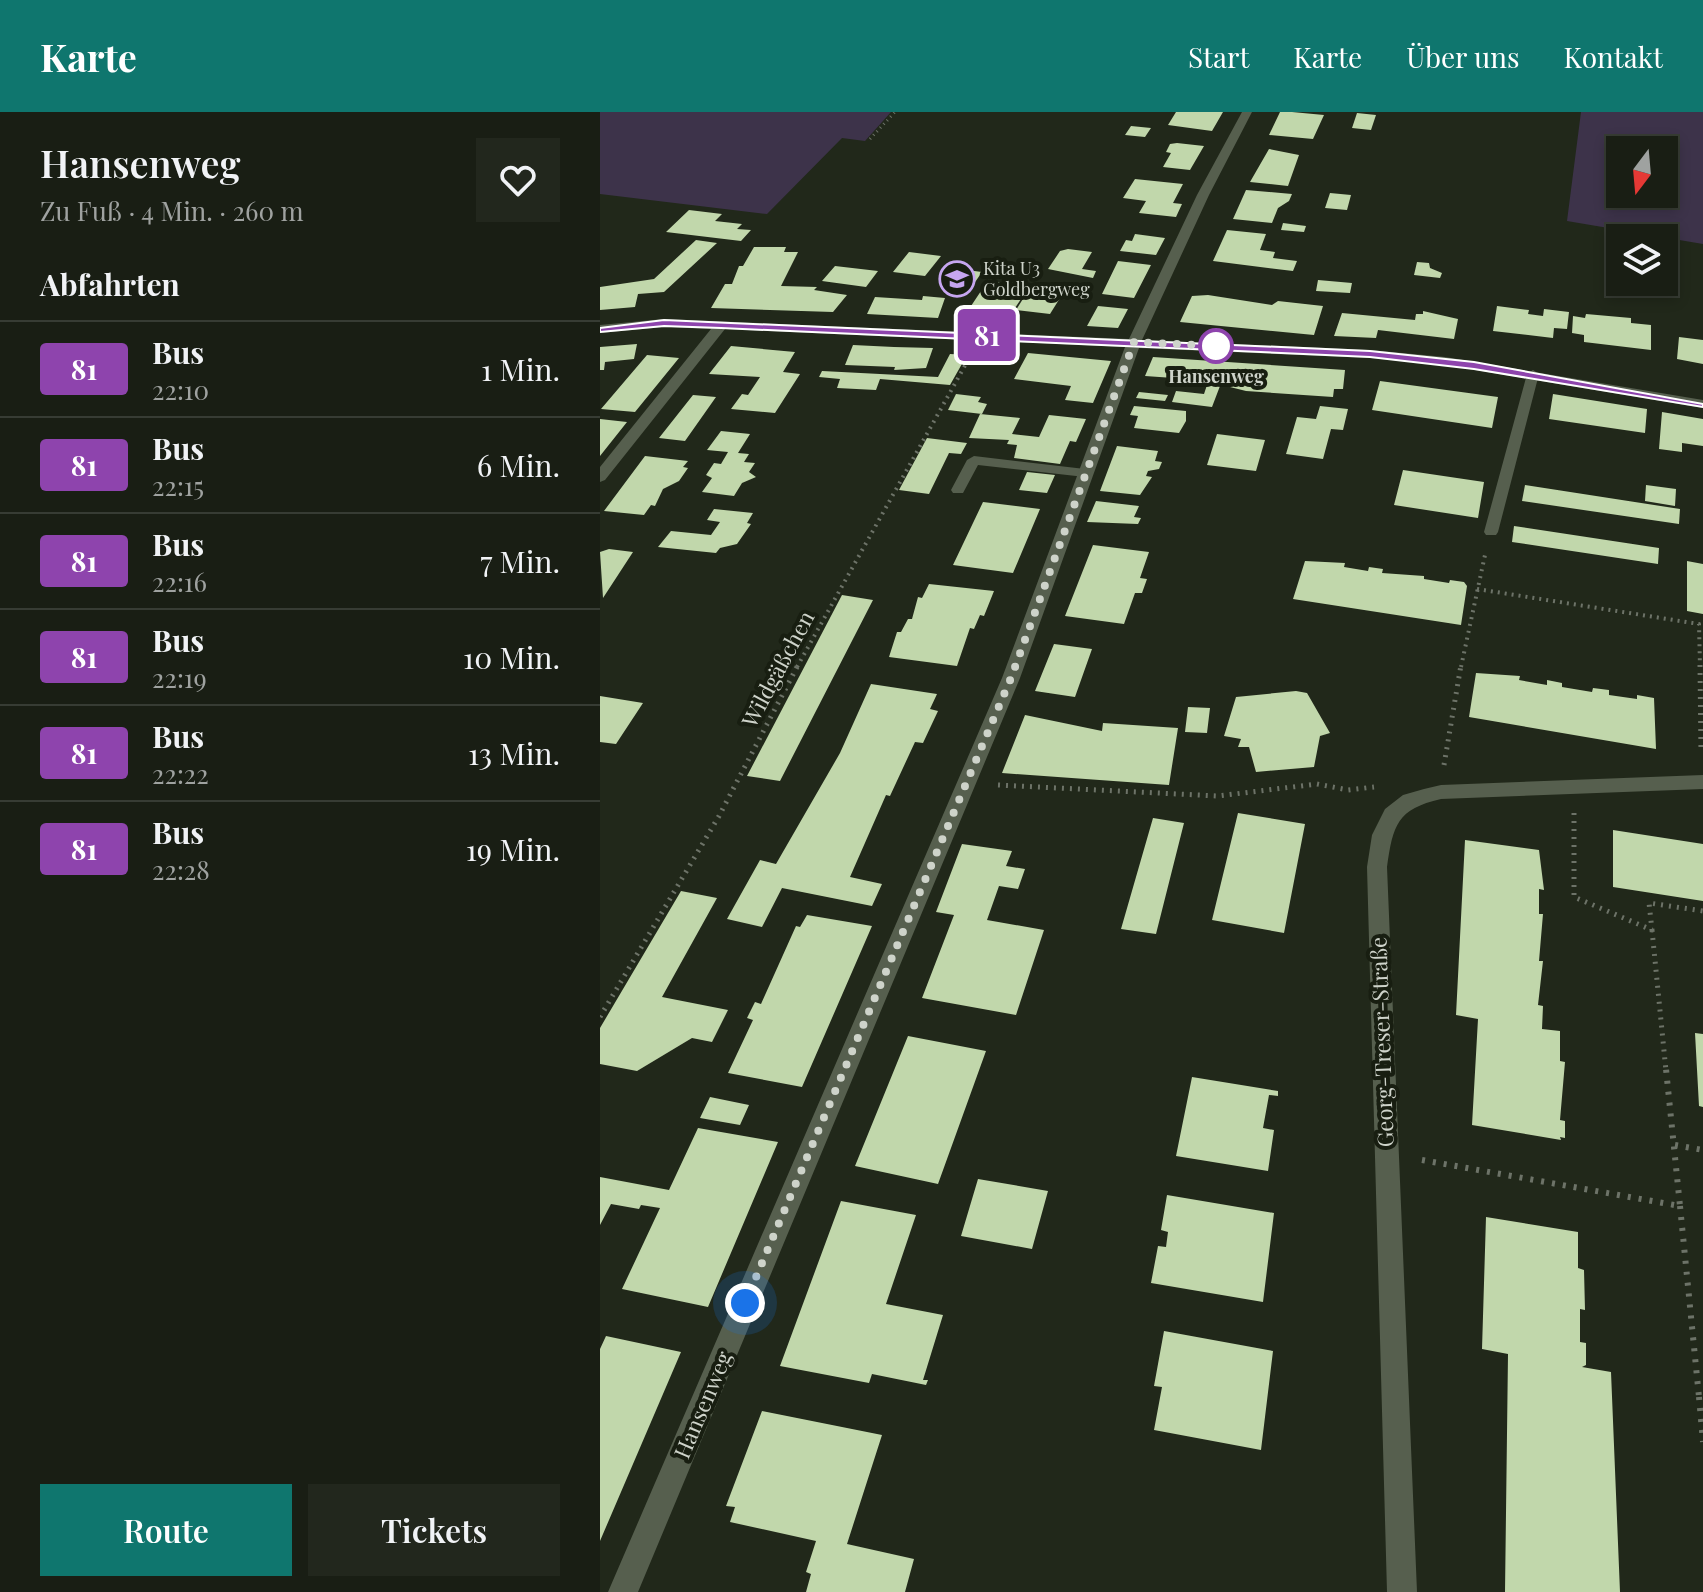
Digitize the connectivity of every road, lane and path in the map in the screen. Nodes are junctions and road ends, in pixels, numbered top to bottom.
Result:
1 (895, 112) edge
2 (1247, 112) edge
3 (870, 139) dead end
4 (721, 325) junction
5 (600, 329) edge
6 (982, 335) junction
7 (1134, 342) junction
8 (1533, 374) junction
9 (1703, 404) edge
10 (1085, 473) junction
11 (600, 477) edge
12 (958, 490) dead end
13 (1491, 532) joint
14 (1477, 589) junction
15 (1434, 769) dead end
16 (1702, 782) edge
17 (1384, 783) dead end
18 (965, 784) junction
19 (1575, 784) junction
20 (1703, 911) edge
21 (1652, 930) junction
22 (600, 1017) edge
23 (1675, 1145) junction
24 (1703, 1150) edge
25 (1385, 1154) junction
26 (1680, 1206) junction
27 (1701, 1398) edge
28 (1703, 1442) edge
29 (623, 1592) edge
30 (1402, 1592) edge

1 - 3 path
2 - 7 street, Hansenweg
4 - 5 street
4 - 6 street
4 - 11 street
6 - 7 street
6 - 22 path, Wildgäßchen
7 - 8 street
7 - 10 street, Hansenweg
8 - 9 street
8 - 13 lane
10 - 12 lane
10 - 18 street, Hansenweg
13 - 14 path
14 - 15 path
14 - 16 path
16 - 19 street, Georg-Treser-Straße
17 - 18 path
18 - 29 street, Hansenweg
19 - 21 path
19 - 25 street, Georg-Treser-Straße
20 - 21 path
21 - 23 path
23 - 24 path
23 - 26 path
25 - 26 path
25 - 30 street, Georg-Treser-Straße
26 - 27 path
27 - 28 path

